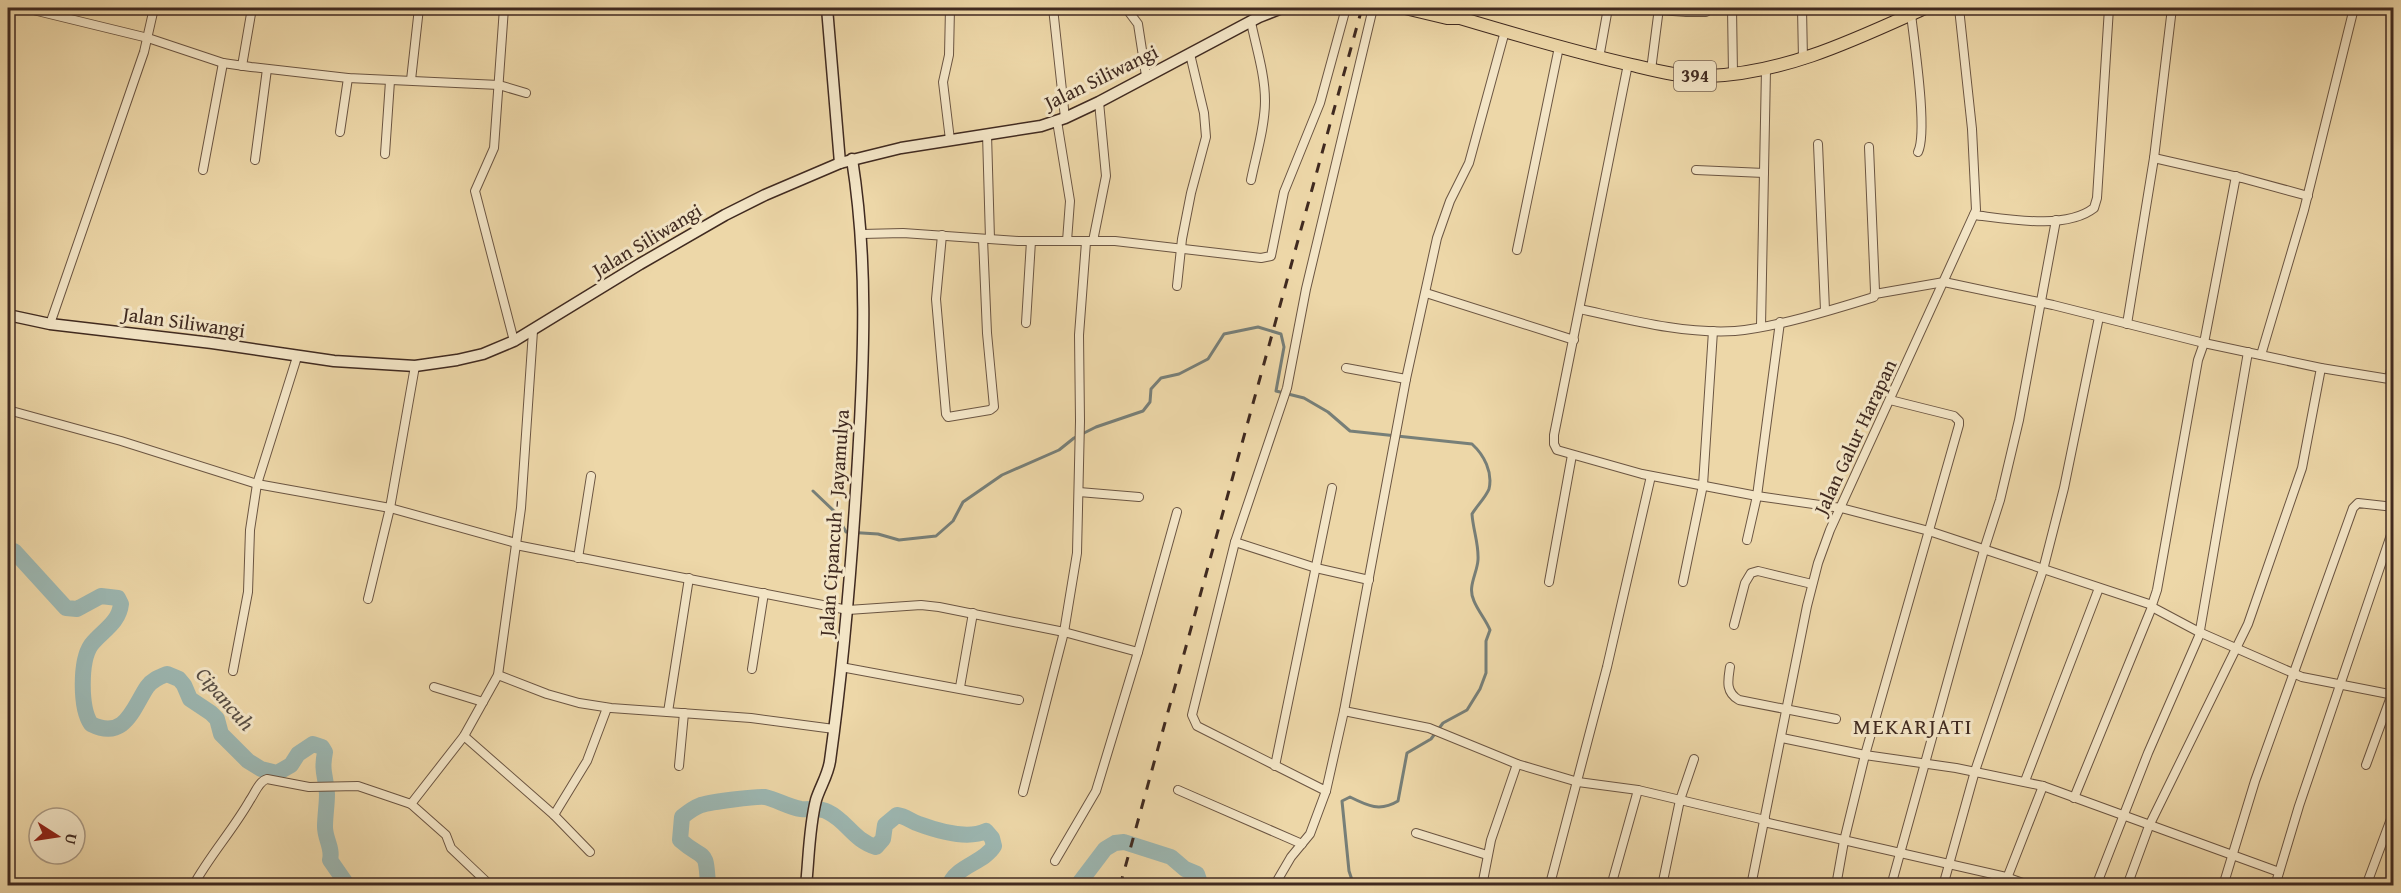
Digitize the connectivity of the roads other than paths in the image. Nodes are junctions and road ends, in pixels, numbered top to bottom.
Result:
1 (25, 8) edge
2 (154, 8) edge
3 (252, 8) edge
4 (419, 8) edge
5 (504, 8) edge
6 (827, 8) edge
7 (950, 8) edge
8 (1053, 8) edge
9 (1126, 8) edge
10 (1282, 8) edge
11 (1346, 8) edge
12 (1373, 8) edge
13 (1405, 8) edge
14 (1443, 8) edge
15 (1608, 8) edge
16 (1732, 8) edge
17 (1802, 8) edge
18 (1925, 8) edge
19 (1959, 8) edge
20 (2109, 8) edge
21 (2172, 8) edge
22 (2354, 8) edge
23 (1659, 9) edge
24 (1425, 10) edge
25 (1687, 10) edge
26 (1706, 12) dead end
27 (1911, 14) junction
28 (1460, 18) junction
29 (1251, 22) junction
30 (1505, 31) junction
31 (148, 38) junction
32 (1560, 47) junction
33 (1190, 54) junction
34 (1599, 58) junction
35 (1803, 60) junction
36 (223, 63) junction
37 (1628, 64) junction
38 (242, 66) junction
39 (267, 69) junction
40 (1766, 69) junction
41 (1651, 70) junction
42 (1733, 74) junction
43 (1146, 76) junction
44 (348, 78) junction
45 (411, 80) junction
46 (390, 81) junction
47 (499, 85) junction
48 (526, 93) dead end
49 (1099, 102) junction
50 (1061, 119) junction
51 (340, 132) dead end
52 (987, 134) junction
53 (950, 140) junction
54 (1818, 144) dead end
55 (1869, 147) dead end
56 (1918, 152) dead end
57 (385, 154) dead end
58 (2154, 158) junction
59 (852, 159) junction
60 (255, 160) dead end
61 (840, 163) junction
62 (202, 170) dead end
63 (1696, 170) dead end
64 (1764, 173) junction
65 (2236, 176) junction
66 (1251, 180) dead end
67 (2308, 196) junction
68 (1974, 215) junction
69 (2056, 220) junction
70 (862, 234) junction
71 (942, 235) junction
72 (986, 239) junction
73 (1031, 241) junction
74 (1067, 241) junction
75 (1089, 241) junction
76 (1181, 247) junction
77 (1517, 250) dead end
78 (1944, 282) junction
79 (1177, 286) dead end
80 (1426, 293) junction
81 (1875, 294) junction
82 (2042, 303) junction
83 (1580, 309) junction
84 (1825, 310) junction
85 (8, 315) edge
86 (2099, 317) junction
87 (1780, 322) junction
88 (1026, 323) dead end
89 (50, 324) junction
90 (2127, 324) junction
91 (1761, 326) junction
92 (533, 331) junction
93 (1713, 331) junction
94 (1574, 339) junction
95 (514, 341) junction
96 (2204, 343) junction
97 (2248, 352) junction
98 (2261, 355) junction
99 (2394, 355) edge
100 (297, 357) junction
101 (415, 366) junction
102 (1346, 368) dead end
103 (2321, 368) junction
104 (1406, 379) junction
105 (2391, 380) edge
106 (1890, 400) junction
107 (8, 410) edge
108 (1572, 455) junction
109 (591, 476) dead end
110 (1651, 476) junction
111 (257, 484) junction
112 (1703, 485) junction
113 (1332, 488) dead end
114 (1079, 492) junction
115 (1757, 496) junction
116 (1139, 497) dead end
117 (2394, 507) edge
118 (390, 508) junction
119 (1841, 508) junction
120 (1177, 512) dead end
121 (2394, 526) edge
122 (1929, 531) junction
123 (1747, 540) dead end
124 (1235, 542) junction
125 (516, 544) junction
126 (1984, 550) junction
127 (579, 558) junction
128 (1316, 568) junction
129 (2043, 570) junction
130 (689, 578) junction
131 (1369, 580) junction
132 (1549, 582) dead end
133 (1683, 582) dead end
134 (1812, 584) junction
135 (2100, 588) junction
136 (764, 593) junction
137 (368, 599) dead end
138 (2152, 606) junction
139 (848, 610) junction
140 (973, 613) junction
141 (1734, 625) dead end
142 (1064, 632) junction
143 (2199, 632) junction
144 (2238, 649) junction
145 (1138, 652) junction
146 (841, 667) junction
147 (1730, 667) dead end
148 (752, 669) dead end
149 (233, 670) dead end
150 (2294, 673) junction
151 (498, 675) junction
152 (2340, 686) junction
153 (434, 687) dead end
154 (960, 687) junction
155 (2393, 694) edge
156 (1019, 700) dead end
157 (483, 702) junction
158 (608, 708) junction
159 (1787, 710) junction
160 (1344, 711) junction
161 (668, 712) junction
162 (684, 712) junction
163 (1836, 719) dead end
164 (834, 729) junction
165 (464, 736) junction
166 (1782, 738) junction
167 (1865, 755) junction
168 (1694, 759) dead end
169 (1517, 764) junction
170 (1924, 764) junction
171 (2366, 765) dead end
172 (679, 766) dead end
173 (1275, 766) junction
174 (1975, 771) junction
175 (2025, 781) junction
176 (1578, 782) junction
177 (2043, 786) junction
178 (1178, 790) dead end
179 (1638, 790) junction
180 (1326, 791) junction
181 (1023, 792) dead end
182 (2074, 798) junction
183 (1680, 800) junction
184 (411, 804) junction
185 (2394, 811) edge
186 (554, 815) junction
187 (2124, 817) junction
188 (1765, 821) junction
189 (2149, 826) junction
190 (1416, 833) dead end
191 (1844, 841) junction
192 (1302, 843) junction
193 (590, 852) dead end
194 (1899, 853) junction
195 (1487, 855) junction
196 (2232, 855) junction
197 (1055, 861) dead end
198 (1949, 864) junction
199 (2279, 872) junction
200 (2005, 881) edge
201 (1550, 884) edge
202 (193, 885) edge
203 (491, 885) edge
204 (806, 885) edge
205 (1274, 885) edge
206 (1482, 885) edge
207 (1611, 885) edge
208 (1662, 885) edge
209 (1751, 885) edge
210 (1836, 885) edge
211 (1891, 885) edge
212 (1943, 885) edge
213 (2031, 885) edge
214 (2096, 885) edge
215 (2127, 885) edge
216 (2223, 885) edge
217 (2275, 885) edge
218 (2366, 885) edge

1 - 31 street
2 - 31 street
3 - 38 street
4 - 45 street
5 - 47 street
6 - 61 street
7 - 53 street
8 - 50 street
9 - 43 street
10 - 29 street, Jalan Siliwangi
11 - 76 street
12 - 124 street
13 - 24 main road, 394
14 - 28 main road, 394
15 - 34 street
16 - 42 street
17 - 35 street
18 - 27 main road, 394
19 - 68 street, Jalan Galur Harapan
20 - 69 street
21 - 58 street
22 - 67 street
23 - 25 street
23 - 41 street
24 - 28 main road, 394
25 - 26 street
27 - 35 main road, 394
27 - 56 street
28 - 30 main road, 394
29 - 33 street, Jalan Siliwangi
29 - 66 street
30 - 32 main road, 394
30 - 80 street
31 - 36 street
31 - 89 street
32 - 34 main road, 394
32 - 77 street
33 - 43 street, Jalan Siliwangi
33 - 76 street
34 - 37 main road, 394
35 - 40 main road, 394
36 - 38 street
36 - 62 street
37 - 41 main road, 394
37 - 83 street
38 - 39 street
39 - 44 street
39 - 60 street
40 - 42 main road, 394
40 - 64 street
41 - 42 main road, 394
43 - 49 street, Jalan Siliwangi
44 - 46 street
44 - 51 street
45 - 46 street
45 - 47 street
46 - 57 street
47 - 48 street
47 - 95 street
49 - 50 street, Jalan Siliwangi
49 - 75 street
50 - 52 street, Jalan Siliwangi
50 - 74 street
52 - 53 street, Jalan Siliwangi
52 - 72 street
53 - 59 street, Jalan Siliwangi
54 - 84 street
55 - 81 street
58 - 65 street
58 - 90 street
59 - 61 street, Jalan Siliwangi
59 - 70 street, Jalan Cipancuh - Jayamulya
61 - 92 street, Jalan Siliwangi
63 - 64 street
64 - 91 street
65 - 67 street
65 - 96 street
67 - 98 street
68 - 69 street
68 - 78 street, Jalan Galur Harapan
69 - 82 street
70 - 71 street
70 - 139 street, Jalan Cipancuh - Jayamulya
71 - 72 street
71 - 72 street
72 - 73 street
73 - 74 street
73 - 88 street
74 - 75 street
75 - 76 street
75 - 114 street
76 - 79 street
78 - 81 street
78 - 82 street
78 - 106 street, Jalan Galur Harapan
80 - 94 street
80 - 104 street
81 - 84 street
82 - 86 street
82 - 126 street
83 - 93 street
83 - 94 street
84 - 87 street
85 - 89 street, Jalan Siliwangi
86 - 90 street
86 - 129 street
87 - 91 street
87 - 115 street
89 - 100 street, Jalan Siliwangi
90 - 96 street
91 - 93 street
92 - 95 street, Jalan Siliwangi
92 - 125 street
93 - 112 street
94 - 108 street
95 - 101 street, Jalan Siliwangi
96 - 97 street
96 - 138 street
97 - 98 street
97 - 143 street
98 - 103 street
99 - 105 street
100 - 101 street, Jalan Siliwangi
100 - 111 street
101 - 118 street
102 - 104 street
103 - 105 street
103 - 144 street
104 - 131 street
106 - 119 street, Jalan Galur Harapan
106 - 122 street
107 - 111 street
108 - 110 street
108 - 132 street
109 - 127 street
110 - 112 street
110 - 176 street
111 - 118 street
111 - 149 street
112 - 115 street
112 - 133 street
113 - 128 street
114 - 116 street
114 - 142 street
115 - 119 street
115 - 123 street
117 - 150 street
118 - 125 street
118 - 137 street
119 - 122 street
119 - 134 street, Jalan Galur Harapan
120 - 145 street
121 - 152 street
122 - 126 street
122 - 167 street
124 - 128 street
124 - 173 street
125 - 127 street
125 - 151 street
126 - 129 street
126 - 170 street
127 - 130 street
128 - 131 street
128 - 173 street
129 - 135 street
129 - 174 street
130 - 136 street
130 - 161 street
131 - 160 street
134 - 141 street
134 - 159 street, Jalan Galur Harapan
135 - 138 street
135 - 175 street
136 - 139 street
136 - 148 street
138 - 143 street
138 - 182 street
139 - 140 street
139 - 146 street, Jalan Cipancuh - Jayamulya
140 - 142 street
140 - 154 street
142 - 145 street
142 - 181 street
143 - 144 street
143 - 187 street
144 - 150 street
144 - 189 street
145 - 197 street
146 - 154 street
146 - 164 street, Jalan Cipancuh - Jayamulya
147 - 159 street
150 - 152 street
150 - 196 street
151 - 157 street
151 - 158 street
152 - 155 street
152 - 199 street
153 - 157 street
154 - 156 street
155 - 171 street
157 - 165 street
158 - 161 street
158 - 186 street
159 - 163 street
159 - 166 street, Jalan Galur Harapan
160 - 169 street
160 - 180 street
161 - 162 street
162 - 164 street
162 - 172 street
164 - 204 street, Jalan Cipancuh - Jayamulya
165 - 184 street
165 - 186 street
166 - 167 street
166 - 188 street, Jalan Galur Harapan
167 - 170 street
167 - 191 street
168 - 183 street
169 - 176 street
169 - 195 street
170 - 174 street
170 - 194 street
173 - 180 street
174 - 175 street
174 - 198 street
175 - 177 street
176 - 179 street
176 - 201 street
177 - 182 street
177 - 200 street
178 - 192 street
179 - 183 street
179 - 207 street
180 - 192 street
182 - 187 street
183 - 188 street
183 - 208 street
184 - 202 street
184 - 203 street
185 - 218 street
186 - 193 street
187 - 189 street
187 - 214 street
188 - 191 street
188 - 209 street, Jalan Galur Harapan
189 - 196 street
189 - 215 street
190 - 195 street
191 - 194 street
191 - 210 street
192 - 205 street
194 - 198 street
194 - 211 street
195 - 206 street
196 - 199 street
196 - 216 street
198 - 200 street
198 - 212 street
199 - 217 street
200 - 213 street

